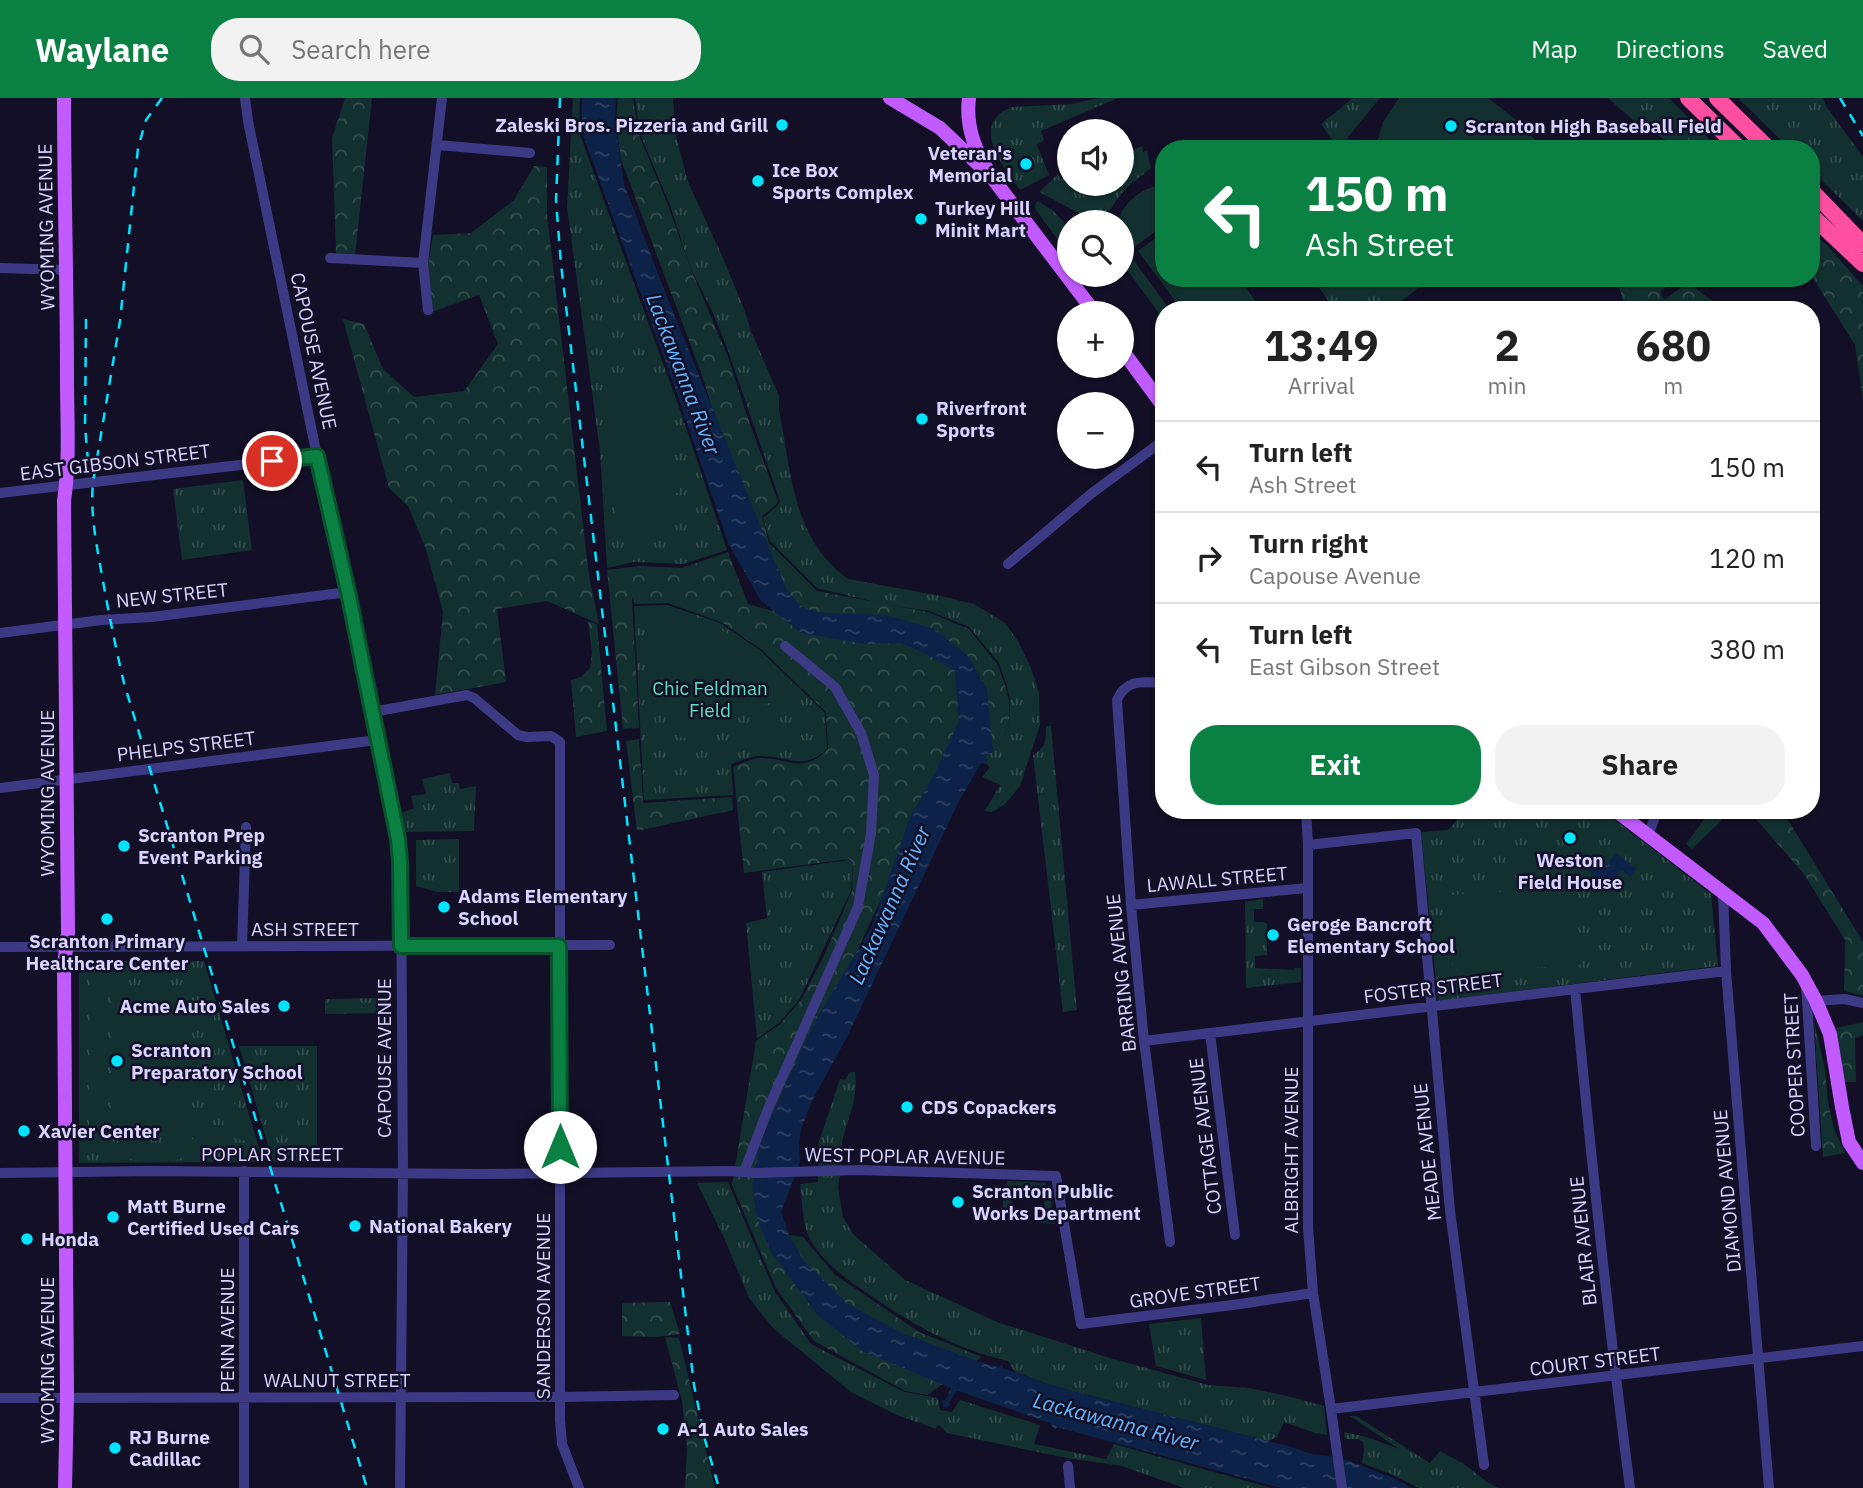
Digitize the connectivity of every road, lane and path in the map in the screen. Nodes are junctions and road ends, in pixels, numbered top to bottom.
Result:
1 (64, 98) edge
2 (245, 98) edge
3 (442, 98) edge
4 (890, 98) edge
5 (969, 98) edge
6 (1688, 98) edge
7 (1717, 98) edge
8 (1732, 140) edge
9 (1760, 140) edge
10 (438, 145) junction
11 (530, 153) dead end
12 (994, 180) junction
13 (1820, 198) edge
14 (1820, 199) edge
15 (1820, 223) edge
16 (1863, 236) edge
17 (1863, 244) edge
18 (330, 258) dead end
19 (423, 263) junction
20 (1863, 264) edge
21 (0, 268) edge
22 (67, 270) junction
23 (1086, 301) edge
24 (428, 310) dead end
25 (1134, 366) edge
26 (1155, 395) edge
27 (1155, 447) edge
28 (317, 456) junction
29 (66, 485) junction
30 (0, 493) edge
31 (1008, 564) dead end
32 (348, 592) junction
33 (66, 625) junction
34 (0, 633) edge
35 (785, 646) dead end
36 (1155, 683) edge
37 (372, 712) junction
38 (377, 740) junction
39 (66, 779) junction
40 (0, 788) edge
41 (1307, 819) edge
42 (1627, 819) edge
43 (1654, 819) edge
44 (246, 827) dead end
45 (1648, 835) junction
46 (1308, 845) junction
47 (1307, 888) junction
48 (1723, 891) junction
49 (1131, 905) junction
50 (610, 945) dead end
51 (66, 946) junction
52 (243, 946) junction
53 (401, 946) junction
54 (559, 946) junction
55 (0, 947) edge
56 (1726, 971) junction
57 (1806, 982) junction
58 (1575, 989) junction
59 (1816, 1001) junction
60 (1863, 1003) edge
61 (1431, 1006) junction
62 (1309, 1021) junction
63 (1210, 1033) junction
64 (1144, 1041) junction
65 (1856, 1141) edge
66 (1816, 1146) dead end
67 (1863, 1163) edge
68 (66, 1171) junction
69 (244, 1171) junction
70 (403, 1172) junction
71 (561, 1172) junction
72 (0, 1173) edge
73 (749, 1173) junction
74 (1235, 1235) dead end
75 (1170, 1242) dead end
76 (1313, 1293) junction
77 (1081, 1324) joint
78 (1863, 1346) edge
79 (1759, 1360) junction
80 (1615, 1377) junction
81 (1475, 1393) junction
82 (674, 1395) dead end
83 (67, 1397) junction
84 (244, 1397) junction
85 (402, 1397) junction
86 (560, 1397) junction
87 (0, 1398) edge
88 (1331, 1409) junction
89 (1484, 1465) dead end
90 (1068, 1466) dead end
91 (65, 1488) edge
92 (244, 1488) edge
93 (400, 1488) edge
94 (579, 1488) edge
95 (1070, 1488) edge
96 (1342, 1488) edge
97 (1630, 1488) edge
98 (1769, 1488) edge

1 - 22 main road, WYOMING AVENUE
2 - 28 street, CAPOUSE AVENUE
3 - 10 street
4 - 12 main road
5 - 12 main road
6 - 8 highway
7 - 9 highway
10 - 11 street
10 - 19 street
12 - 23 main road
13 - 16 highway
14 - 17 highway
15 - 20 highway
18 - 19 street
19 - 24 street
21 - 22 street
22 - 29 main road, WYOMING AVENUE
25 - 26 main road
27 - 31 street
28 - 29 street, EAST GIBSON STREET
28 - 32 street, CAPOUSE AVENUE
29 - 30 street, EAST GIBSON STREET
29 - 33 main road, WYOMING AVENUE
32 - 33 street, NEW STREET
32 - 37 street, CAPOUSE AVENUE
33 - 34 street, NEW STREET
33 - 39 main road, WYOMING AVENUE
35 - 73 street
36 - 49 street, BARRING AVENUE
37 - 38 street, CAPOUSE AVENUE
37 - 54 street, SANDERSON AVENUE
38 - 39 street, PHELPS STREET
38 - 53 street, CAPOUSE AVENUE
39 - 40 street, PHELPS STREET
39 - 51 main road, WYOMING AVENUE
41 - 46 street, ALBRIGHT AVENUE
42 - 45 main road
43 - 45 street
44 - 52 street
45 - 48 main road
46 - 47 street, ALBRIGHT AVENUE
46 - 61 street, MEADE AVENUE
47 - 49 street, LAWALL STREET
47 - 62 street, ALBRIGHT AVENUE
48 - 56 street, DIAMOND AVENUE
48 - 57 main road
49 - 64 street, BARRING AVENUE
50 - 54 street, ASH STREET
51 - 52 street, ASH STREET
51 - 55 street, ASH STREET
51 - 68 main road, WYOMING AVENUE
52 - 53 street, ASH STREET
53 - 54 street, ASH STREET
53 - 70 street, CAPOUSE AVENUE
54 - 71 street, SANDERSON AVENUE
56 - 58 street, FOSTER STREET
56 - 79 street, DIAMOND AVENUE
57 - 59 main road
57 - 66 street, COOPER STREET
58 - 61 street, FOSTER STREET
58 - 80 street, BLAIR AVENUE
59 - 60 street
59 - 65 main road
61 - 62 street, FOSTER STREET
61 - 81 street, MEADE AVENUE
62 - 63 street, FOSTER STREET
62 - 76 street, ALBRIGHT AVENUE
63 - 64 street, FOSTER STREET
63 - 74 street, COTTAGE AVENUE
64 - 75 street, BARRING AVENUE
65 - 67 main road
68 - 69 street, POPLAR STREET
68 - 72 street, POPLAR STREET
68 - 83 main road, WYOMING AVENUE
69 - 70 street, POPLAR STREET
69 - 84 street, PENN AVENUE
70 - 71 street, POPLAR STREET
70 - 85 street, CAPOUSE AVENUE
71 - 73 street, POPLAR STREET
71 - 86 street, SANDERSON AVENUE
73 - 77 street, WEST POPLAR AVENUE
76 - 77 street, GROVE STREET
76 - 88 street, ALBRIGHT AVENUE
78 - 79 street, COURT STREET
79 - 80 street, COURT STREET
79 - 98 street, DIAMOND AVENUE
80 - 81 street, COURT STREET
80 - 97 street, BLAIR AVENUE
81 - 88 street, COURT STREET
81 - 89 street, MEADE AVENUE
82 - 86 street, WALNUT STREET
83 - 84 street, WALNUT STREET
83 - 87 street, WALNUT STREET
83 - 91 main road, WYOMING AVENUE
84 - 85 street, WALNUT STREET
84 - 92 street, PENN AVENUE
85 - 86 street, WALNUT STREET
85 - 93 street, CAPOUSE AVENUE
86 - 94 street, SANDERSON AVENUE
88 - 96 street, ALBRIGHT AVENUE
90 - 95 street

